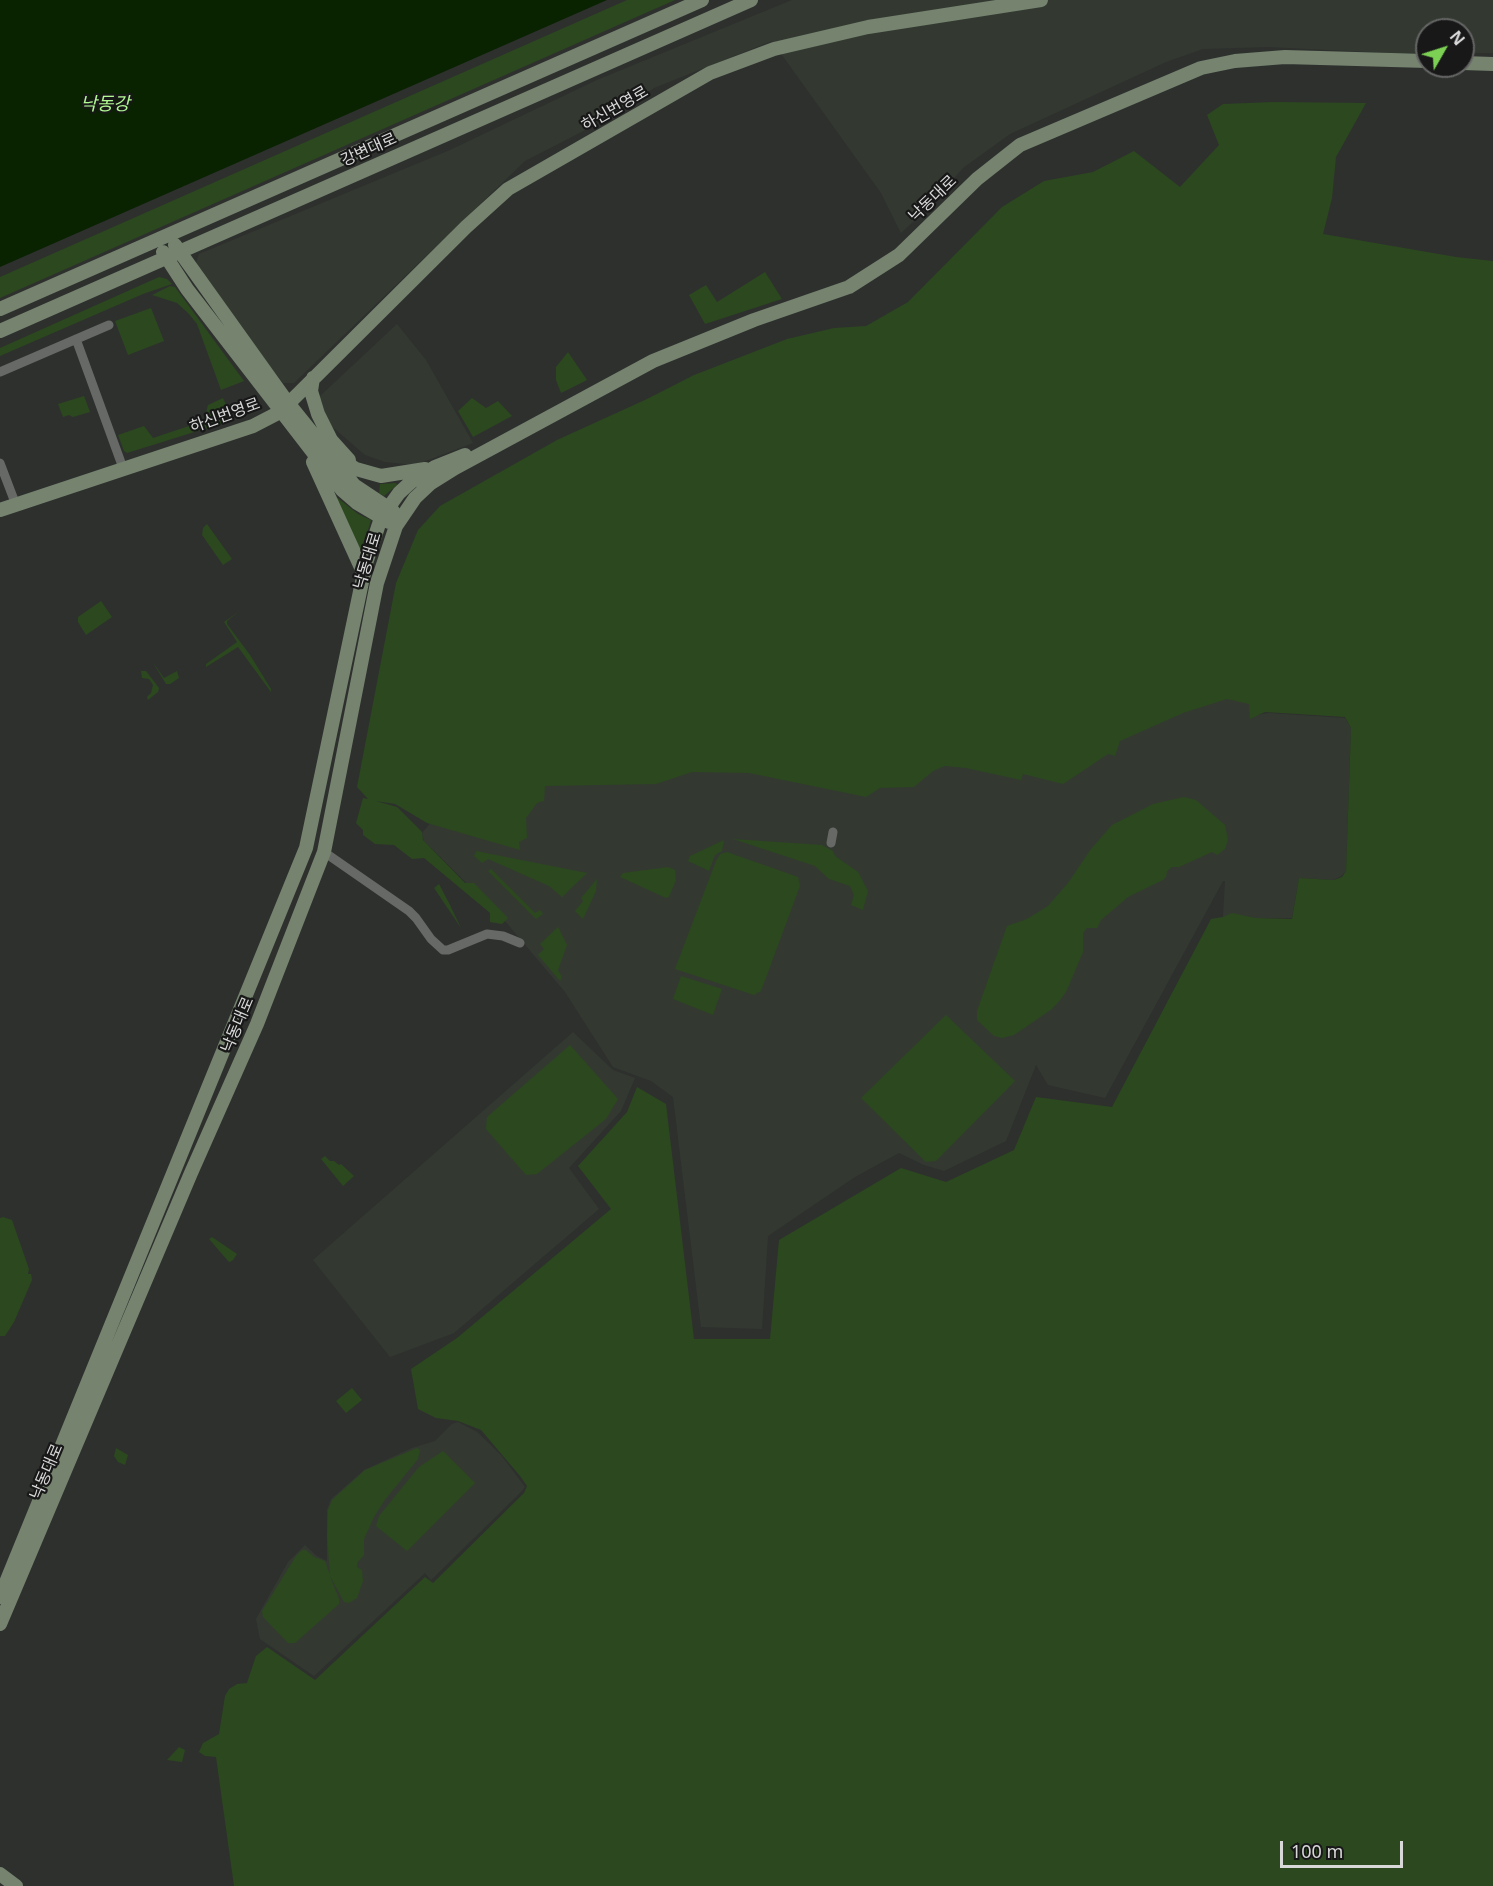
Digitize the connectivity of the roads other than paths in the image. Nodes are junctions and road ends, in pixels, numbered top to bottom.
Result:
1 (702, 0) edge
2 (751, 0) edge
3 (1041, 0) edge
4 (1415, 62) edge
5 (1475, 63) edge
6 (1493, 63) edge
7 (171, 234) junction
8 (157, 240) junction
9 (172, 254) junction
10 (0, 309) edge
11 (109, 325) dead end
12 (0, 331) edge
13 (76, 339) junction
14 (0, 372) edge
15 (313, 378) junction
16 (284, 408) junction
17 (312, 443) junction
18 (485, 453) junction
19 (0, 464) edge
20 (435, 467) junction
21 (123, 468) junction
22 (356, 469) junction
23 (16, 505) junction
24 (0, 510) edge
25 (384, 513) junction
26 (399, 521) junction
27 (364, 574) junction
28 (833, 832) dead end
29 (831, 843) dead end
30 (306, 848) junction
31 (324, 852) junction
32 (520, 944) dead end
33 (168, 1186) junction
34 (182, 1193) junction
35 (0, 1597) edge
36 (0, 1624) edge
37 (0, 1874) edge
38 (16, 1886) edge

1 - 7 street, 강변대로
2 - 9 street, 강변대로
3 - 15 street, 하신번영로
4 - 18 street, 낙동대로
5 - 6 street
7 - 8 street, 강변대로
7 - 9 street
8 - 9 street
8 - 10 street, 강변대로
9 - 12 street, 강변대로
9 - 16 street, 하신번영로
11 - 13 street
13 - 14 street
13 - 21 street
15 - 16 street, 하신번영로
15 - 22 street
16 - 17 street
16 - 21 street, 하신번영로
17 - 22 street
17 - 25 street
17 - 27 street
18 - 20 street, 낙동대로
18 - 26 street, 낙동대로
19 - 23 street
20 - 22 street
20 - 25 street, 낙동대로
21 - 23 street, 하신번영로
23 - 24 street, 하신번영로
25 - 26 street
25 - 27 street, 낙동대로
26 - 31 street, 낙동대로
27 - 30 street, 낙동대로
28 - 29 street
30 - 31 street
30 - 33 street, 낙동대로
31 - 32 street
31 - 34 street, 낙동대로
33 - 34 street
33 - 35 street, 낙동대로
34 - 36 street, 낙동대로
37 - 38 street

